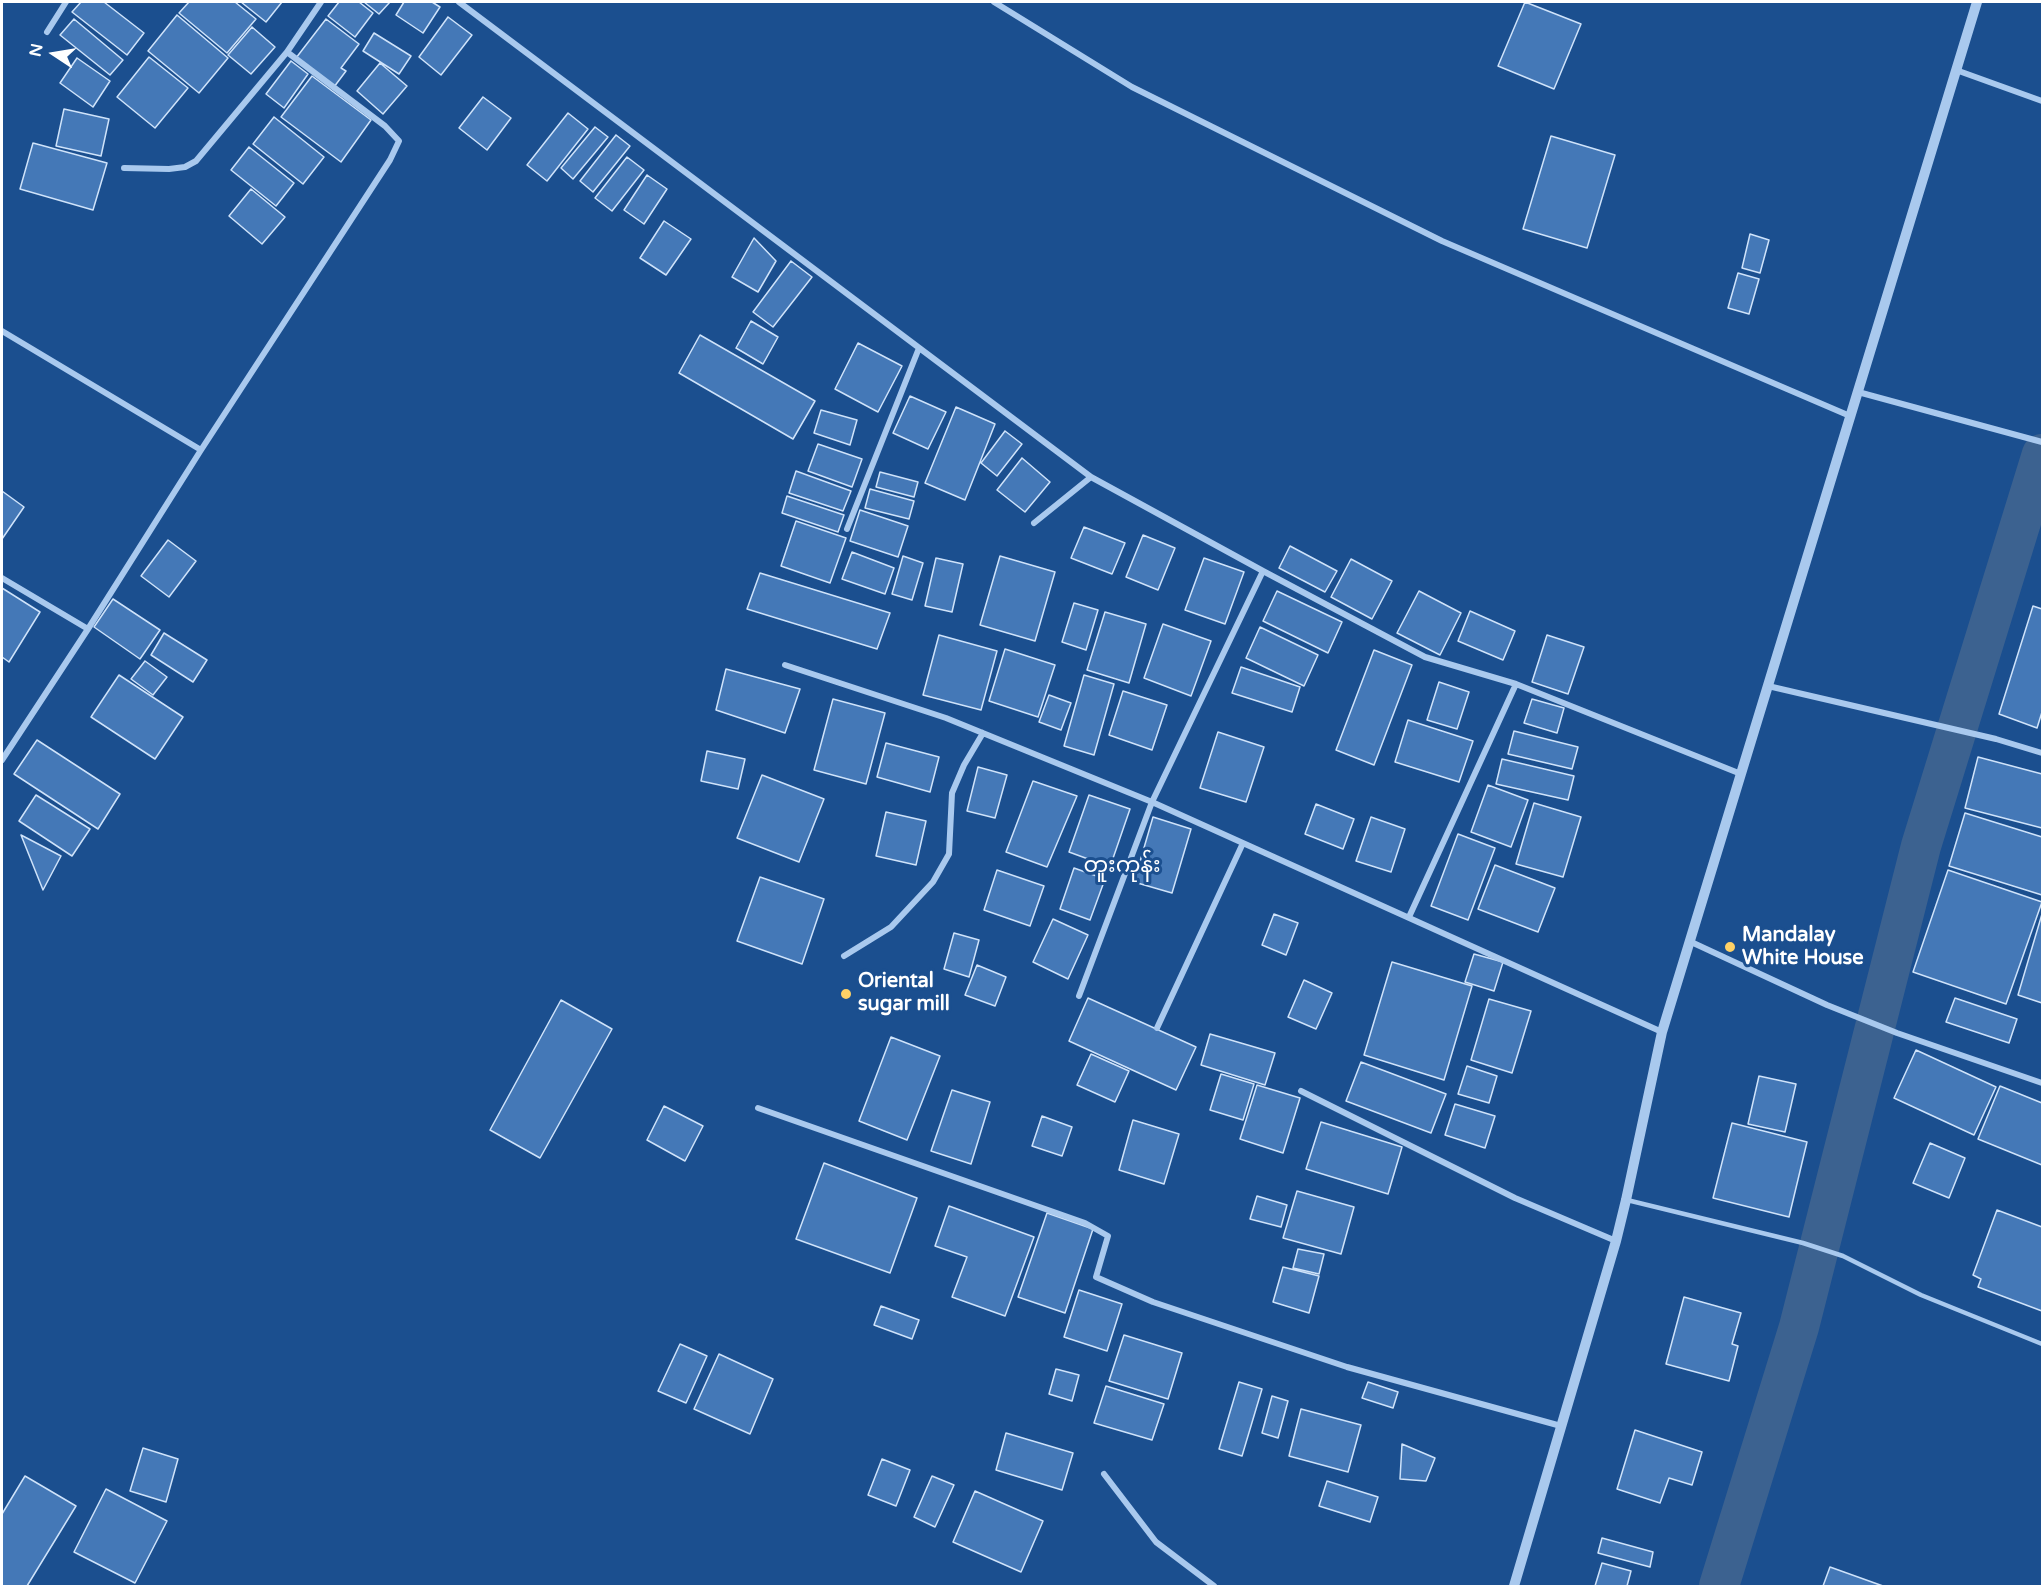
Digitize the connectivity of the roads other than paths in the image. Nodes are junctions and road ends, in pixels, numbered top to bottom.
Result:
1 (66, 2) edge
2 (321, 2) edge
3 (459, 2) edge
4 (994, 2) edge
5 (1977, 2) edge
6 (47, 32) dead end
7 (287, 52) junction
8 (1956, 70) junction
9 (2043, 100) edge
10 (124, 168) dead end
11 (2, 331) edge
12 (919, 348) junction
13 (1858, 392) junction
14 (1850, 416) junction
15 (2043, 442) edge
16 (201, 450) junction
17 (1091, 477) junction
18 (1034, 523) dead end
19 (847, 529) dead end
20 (1263, 571) junction
21 (2, 578) edge
22 (88, 630) junction
23 (785, 665) dead end
24 (1516, 684) junction
25 (1768, 687) junction
26 (983, 733) junction
27 (2043, 753) edge
28 (2, 760) edge
29 (1741, 774) junction
30 (1152, 802) junction
31 (1243, 843) junction
32 (1409, 917) junction
33 (1689, 941) junction
34 (844, 956) dead end
35 (1079, 996) dead end
36 (1157, 1028) dead end
37 (1662, 1032) junction
38 (2043, 1083) edge
39 (1301, 1091) dead end
40 (758, 1108) dead end
41 (1626, 1200) junction
42 (1616, 1241) junction
43 (2043, 1344) edge
44 (1561, 1426) junction
45 (1104, 1474) dead end
46 (1214, 1587) edge
47 (1514, 1587) edge

1 - 6 street
2 - 7 street
3 - 12 street
4 - 14 street
5 - 8 street
7 - 10 street
7 - 16 street
8 - 9 street
8 - 13 street
11 - 16 street
12 - 17 street
12 - 19 street
13 - 14 street
13 - 15 street
14 - 25 street
16 - 22 street
17 - 18 street
17 - 20 street
20 - 24 street
20 - 30 street
21 - 22 street
22 - 28 street
23 - 26 street
24 - 29 street
24 - 32 street
25 - 27 street
25 - 29 street
26 - 30 street
26 - 34 street
29 - 33 street
30 - 31 street
30 - 35 street
31 - 32 street
31 - 36 street
32 - 37 street
33 - 37 street
33 - 38 street
37 - 41 street
39 - 42 street
40 - 44 street
41 - 42 street
41 - 43 lane
42 - 44 street
44 - 47 street
45 - 46 street

